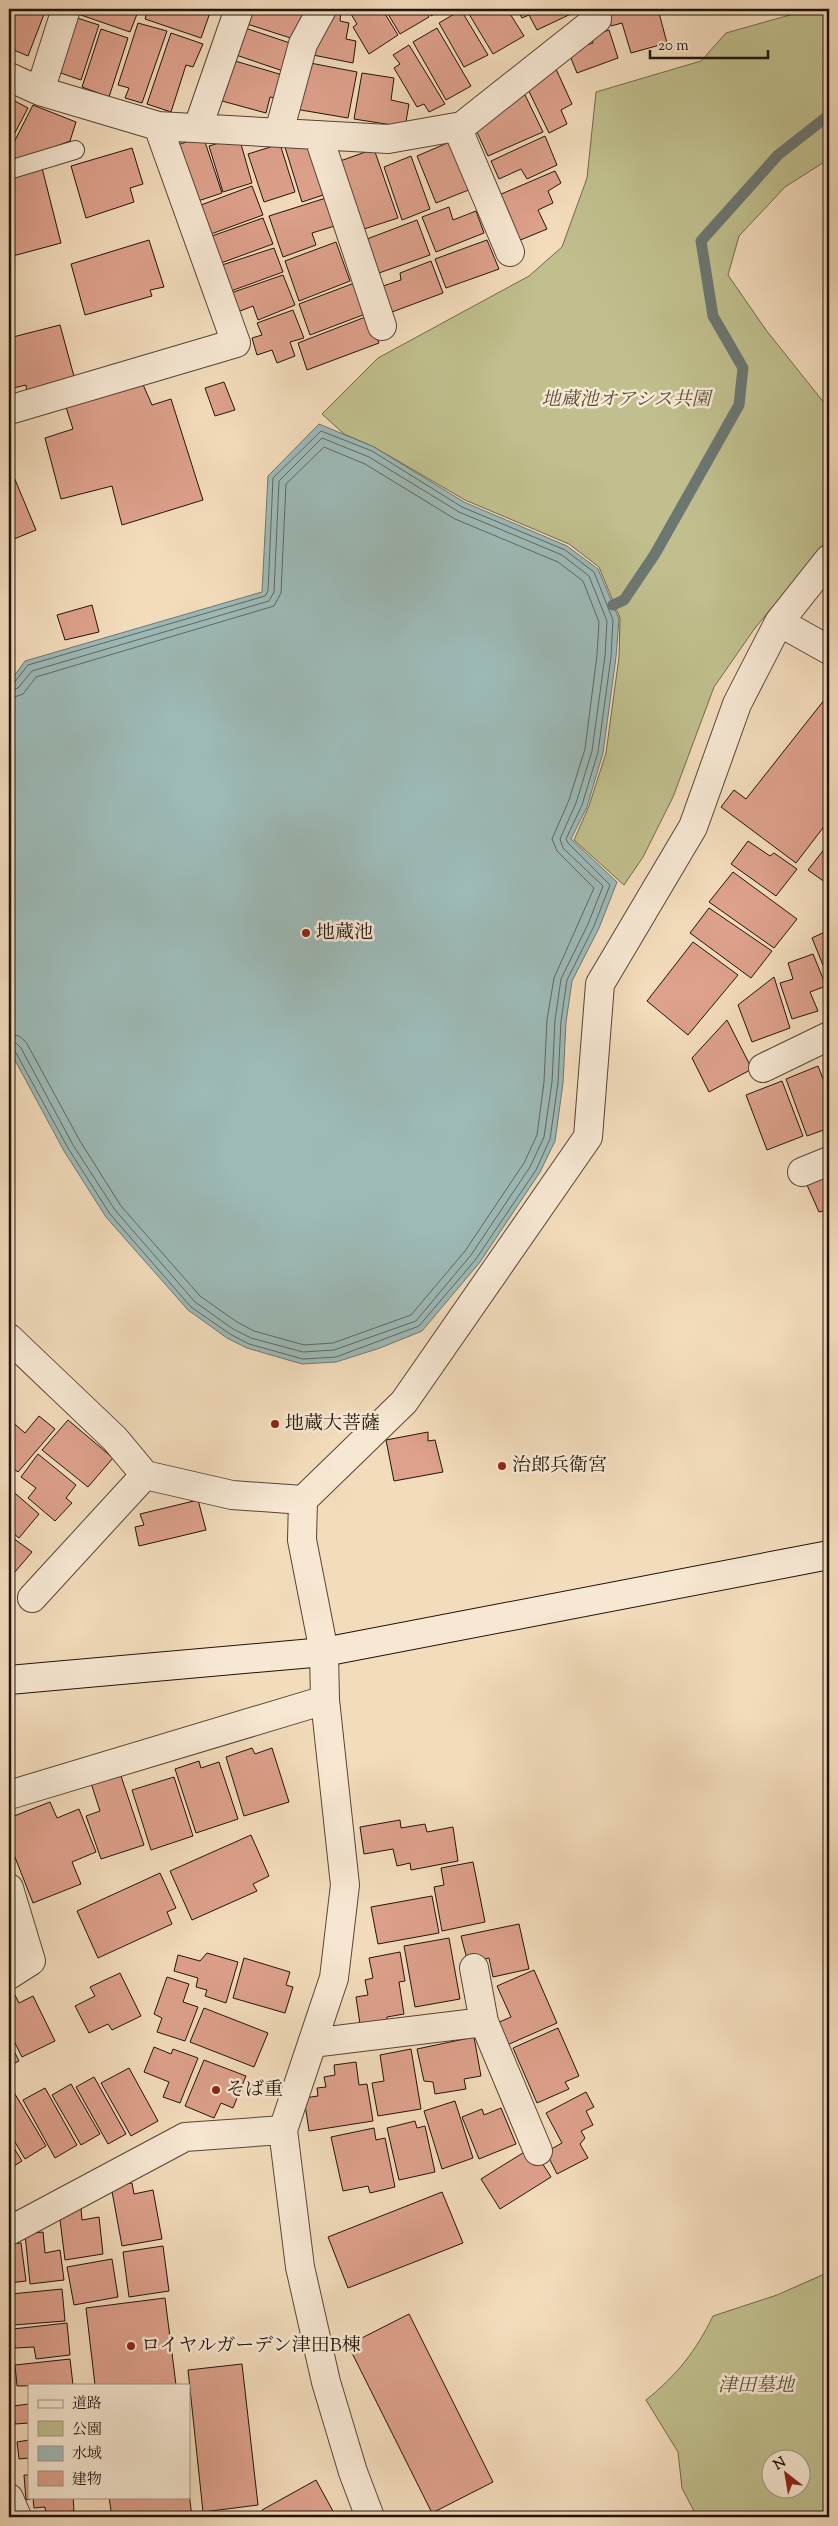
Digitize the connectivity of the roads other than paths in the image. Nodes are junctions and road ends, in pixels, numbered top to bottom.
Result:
1 (66, 9) edge
2 (239, 9) edge
3 (322, 9) edge
4 (596, 9) edge
5 (9, 77) edge
6 (40, 91) junction
7 (158, 126) junction
8 (198, 127) junction
9 (457, 127) junction
10 (278, 132) junction
11 (318, 135) junction
12 (75, 150) dead end
13 (9, 170) edge
14 (510, 252) dead end
15 (382, 326) dead end
16 (9, 410) edge
17 (829, 559) edge
18 (780, 622) junction
19 (829, 650) edge
20 (829, 1036) edge
21 (763, 1068) dead end
22 (829, 1161) edge
23 (802, 1172) dead end
24 (9, 1338) edge
25 (145, 1475) junction
26 (303, 1500) junction
27 (829, 1555) edge
28 (32, 1598) dead end
29 (324, 1652) junction
30 (9, 1680) edge
31 (325, 1700) junction
32 (9, 1794) edge
33 (9, 1888) edge
34 (474, 1968) dead end
35 (9, 1975) edge
36 (484, 2022) junction
37 (312, 2043) junction
38 (283, 2130) junction
39 (538, 2151) dead end
40 (9, 2231) edge
41 (9, 2498) edge
42 (16, 2517) edge
43 (370, 2517) edge

1 - 6 street
2 - 8 street
3 - 10 street
4 - 9 street
5 - 6 street
6 - 7 street
7 - 8 street
7 - 16 street
8 - 10 street
9 - 11 street
9 - 14 street
10 - 11 street
11 - 15 street
12 - 13 lane
17 - 18 street
18 - 19 street
18 - 26 street
20 - 21 street
22 - 23 street
24 - 25 street
25 - 26 street
25 - 28 street
26 - 29 street
27 - 29 street
29 - 30 street
29 - 31 street
31 - 32 street
31 - 37 street
33 - 35 street
34 - 36 street
36 - 37 street
36 - 39 street
37 - 38 street
38 - 40 street
38 - 43 street
41 - 42 street

